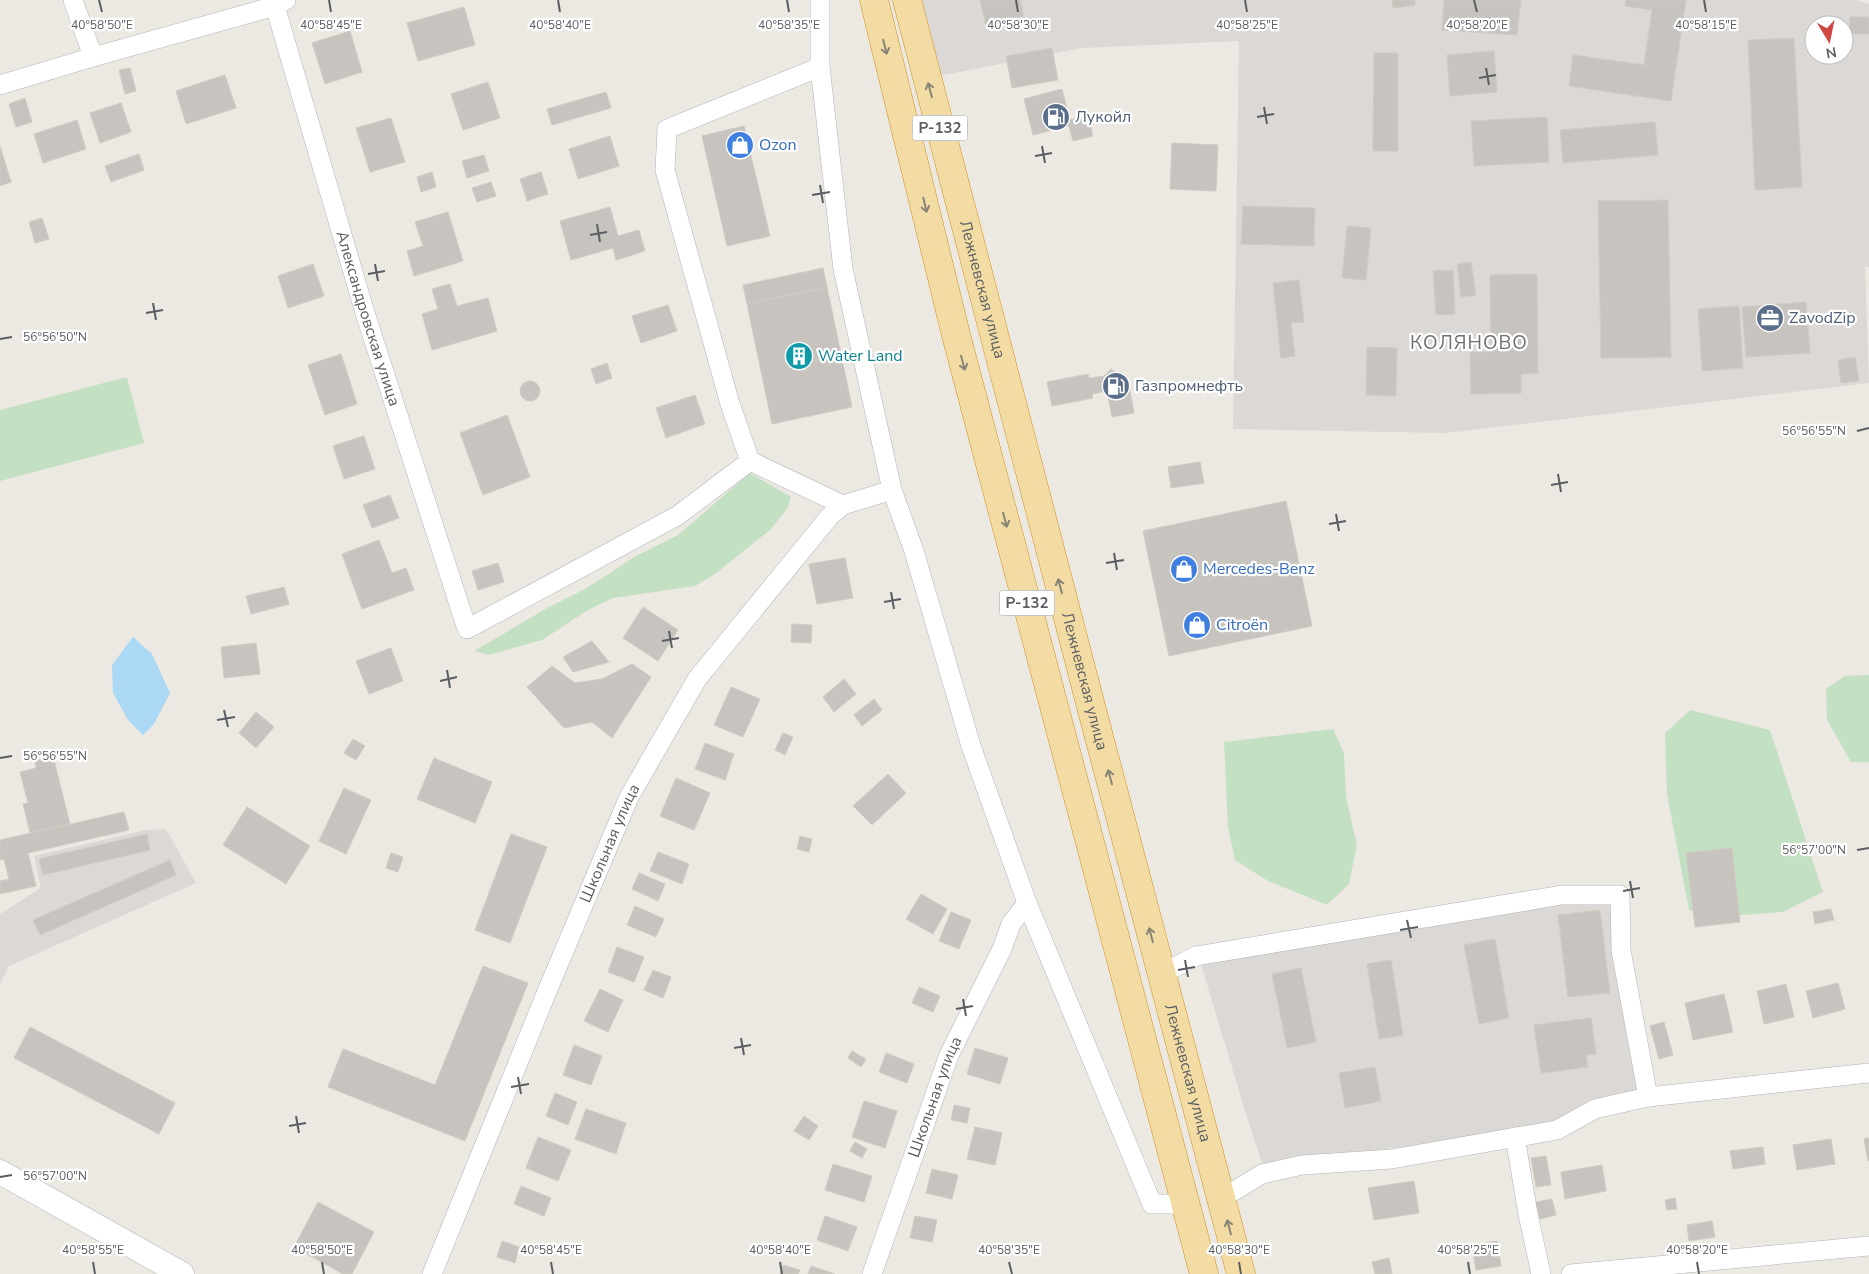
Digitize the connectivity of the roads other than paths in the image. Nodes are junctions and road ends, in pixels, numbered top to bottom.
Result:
1 (73, 0) edge
2 (820, 0) edge
3 (874, 0) edge
4 (907, 0) edge
5 (281, 3) edge
6 (93, 56) junction
7 (820, 67) junction
8 (0, 84) edge
9 (750, 461) junction
10 (892, 490) junction
11 (843, 505) junction
12 (1027, 903) junction
13 (1162, 974) junction
14 (1869, 1073) edge
15 (1648, 1097) junction
16 (1515, 1137) junction
17 (0, 1172) edge
18 (1221, 1199) junction
19 (1186, 1204) junction
20 (1869, 1246) edge
21 (182, 1274) edge
22 (432, 1274) edge
23 (872, 1274) edge
24 (1204, 1274) edge
25 (1241, 1274) edge
26 (1541, 1274) edge
27 (1571, 1274) edge

1 - 6 street
2 - 7 street
3 -> 19 highway, Р-132
13 -> 4 highway, Лежневская улица / Р-132
5 - 6 street
5 - 9 street, Александровская улица
6 - 8 street
7 - 9 street
7 - 10 street
9 - 11 street
10 - 11 street, Школьная улица
10 - 12 street
11 - 22 street, Школьная улица
12 - 19 street
12 - 23 street, Школьная улица
13 - 15 street
13 - 18 highway, Лежневская улица / Р-132
14 - 15 street
15 - 16 street
16 - 18 street
16 - 26 street
17 - 21 street
25 -> 18 highway, Лежневская улица / Р-132
19 - 24 highway, Р-132
20 - 27 street

